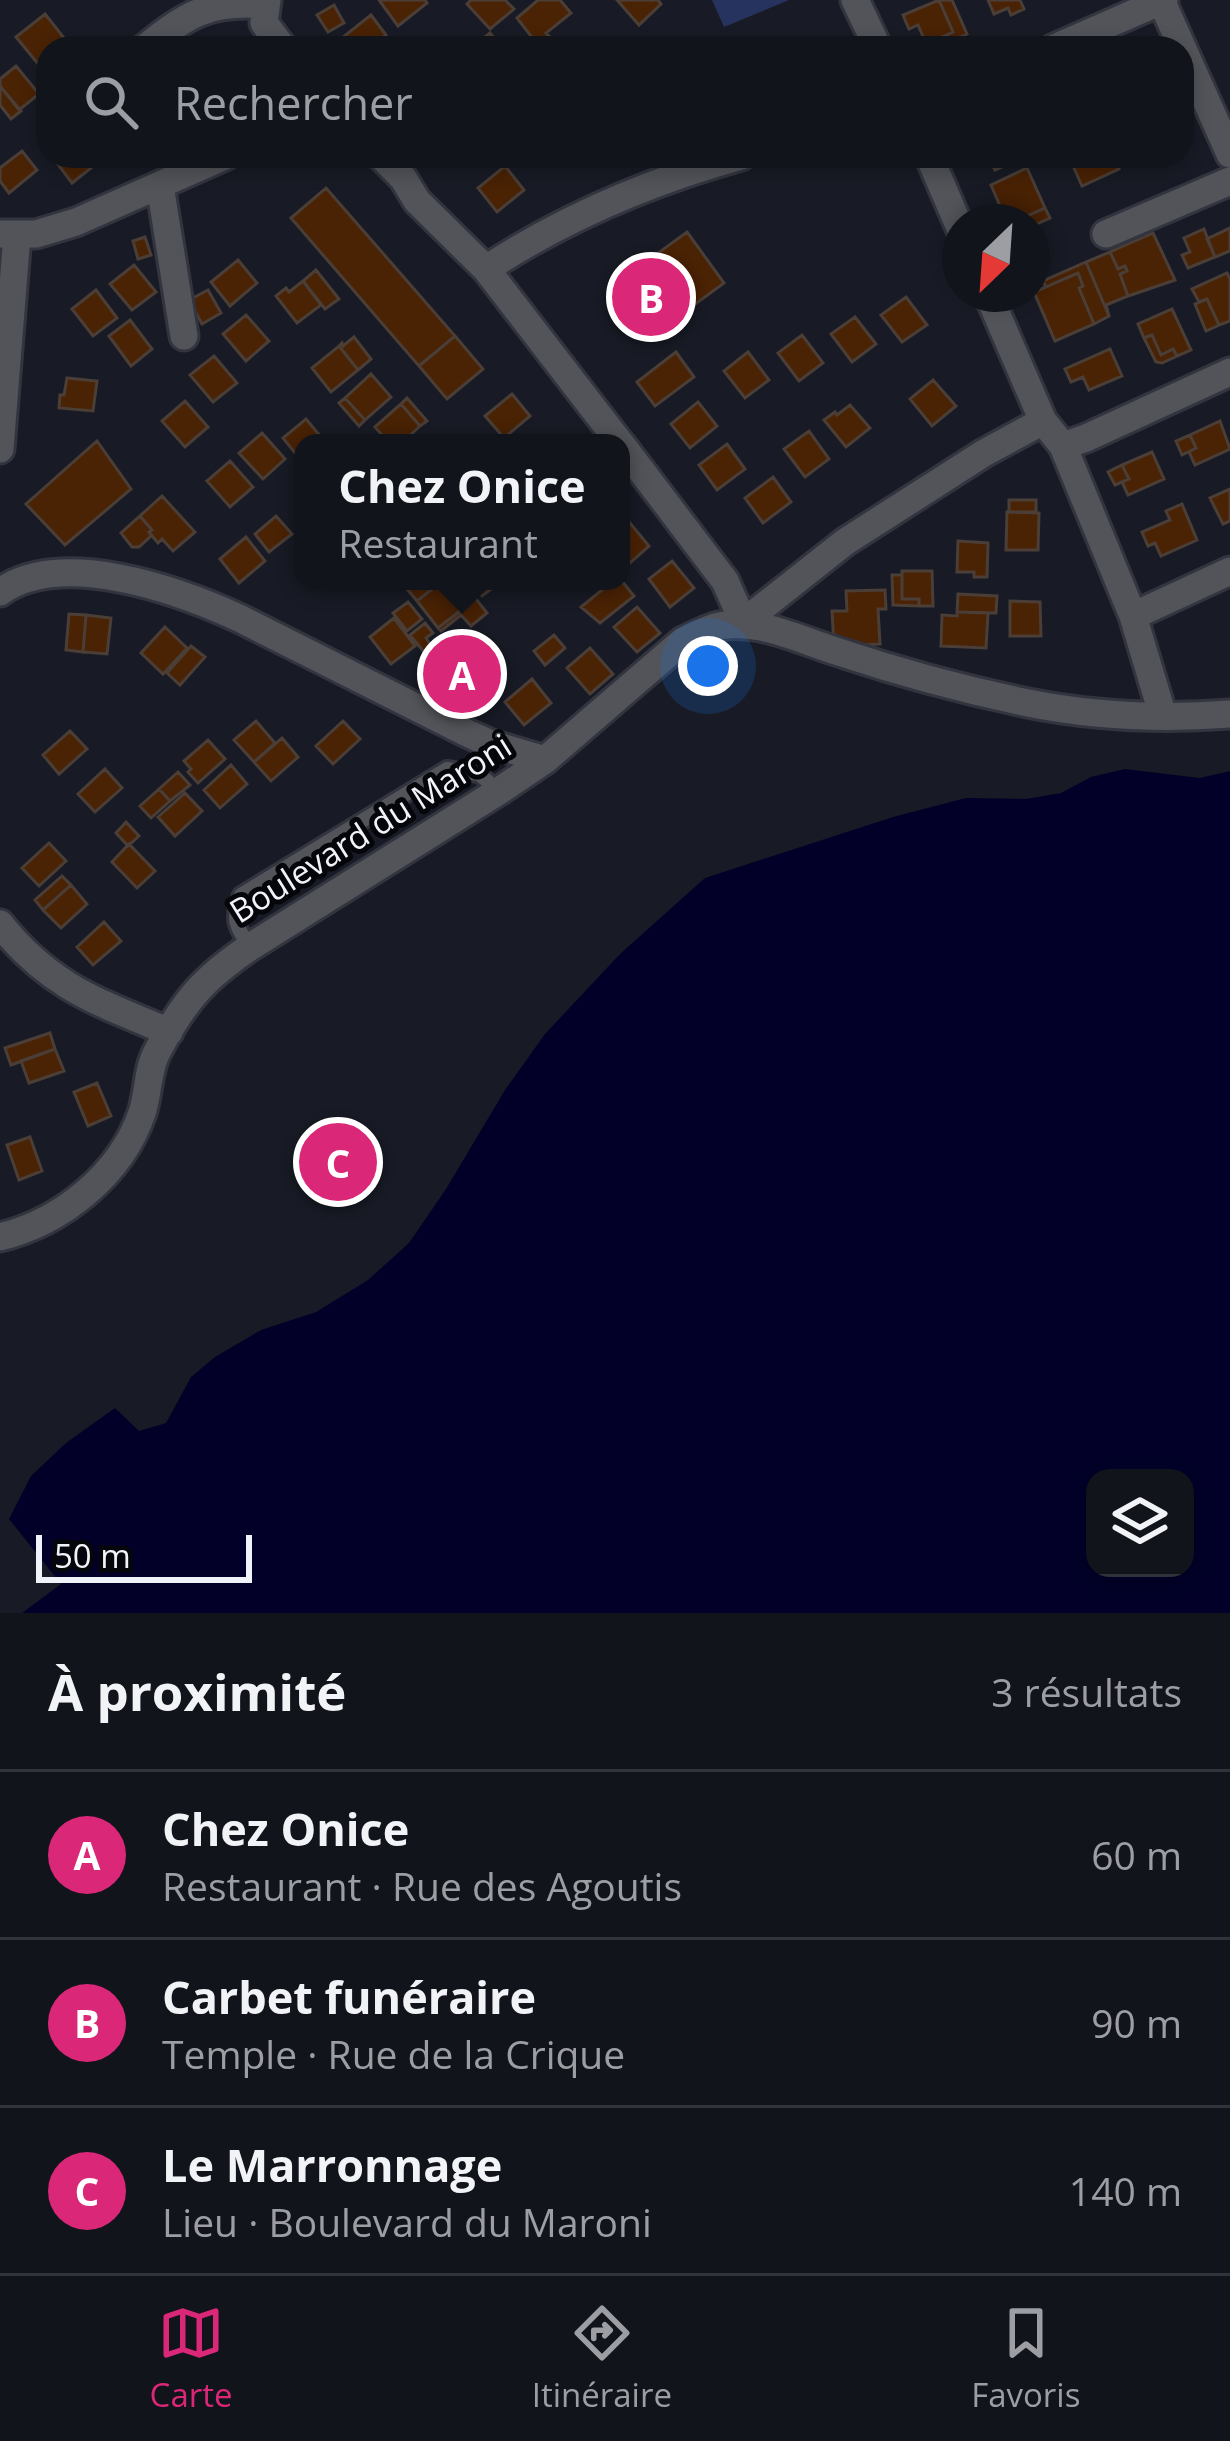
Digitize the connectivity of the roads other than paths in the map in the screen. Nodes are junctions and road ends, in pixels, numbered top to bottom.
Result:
1 (855, 0) edge
2 (1162, 0) edge
3 (266, 2) edge
4 (162, 36) edge
5 (274, 36) edge
6 (872, 36) edge
7 (1081, 36) edge
8 (1178, 36) edge
9 (1194, 72) edge
10 (1230, 154) edge
11 (199, 168) edge
12 (394, 168) edge
13 (698, 168) edge
14 (934, 168) edge
15 (1230, 181) edge
16 (160, 185) junction
17 (950, 204) edge
18 (8, 234) edge
19 (1106, 234) dead end
20 (486, 269) junction
21 (996, 312) edge
22 (184, 336) dead end
23 (1230, 372) edge
24 (1043, 421) junction
25 (613, 434) edge
26 (1063, 446) junction
27 (0, 449) edge
28 (630, 456) edge
29 (1230, 571) edge
30 (0, 592) edge
31 (1133, 616) junction
32 (740, 625) junction
33 (1230, 714) edge
34 (1163, 716) junction
35 (545, 760) junction
36 (500, 791) junction
37 (0, 924) edge
38 (250, 946) junction
39 (170, 1032) junction
40 (0, 1237) edge

1 - 6 street
2 - 7 street
2 - 8 street
3 - 4 street
3 - 5 street
9 - 10 street
11 - 16 street
12 - 20 street
13 - 20 street
14 - 17 street
15 - 19 street
16 - 18 street
16 - 22 street
18 - 27 street
20 - 25 street
21 - 24 street
23 - 26 street
24 - 26 street
24 - 32 street
26 - 31 street
28 - 32 street
29 - 31 street
30 - 35 street
31 - 34 street
32 - 34 street, Boulevard du Maroni
32 - 35 street, Boulevard du Maroni
33 - 34 street, Boulevard du Maroni
35 - 36 street, Boulevard du Maroni
36 - 38 street, Boulevard du Maroni
36 - 38 lane
37 - 39 street
38 - 39 street, Boulevard du Maroni
39 - 40 street, Boulevard du Maroni

